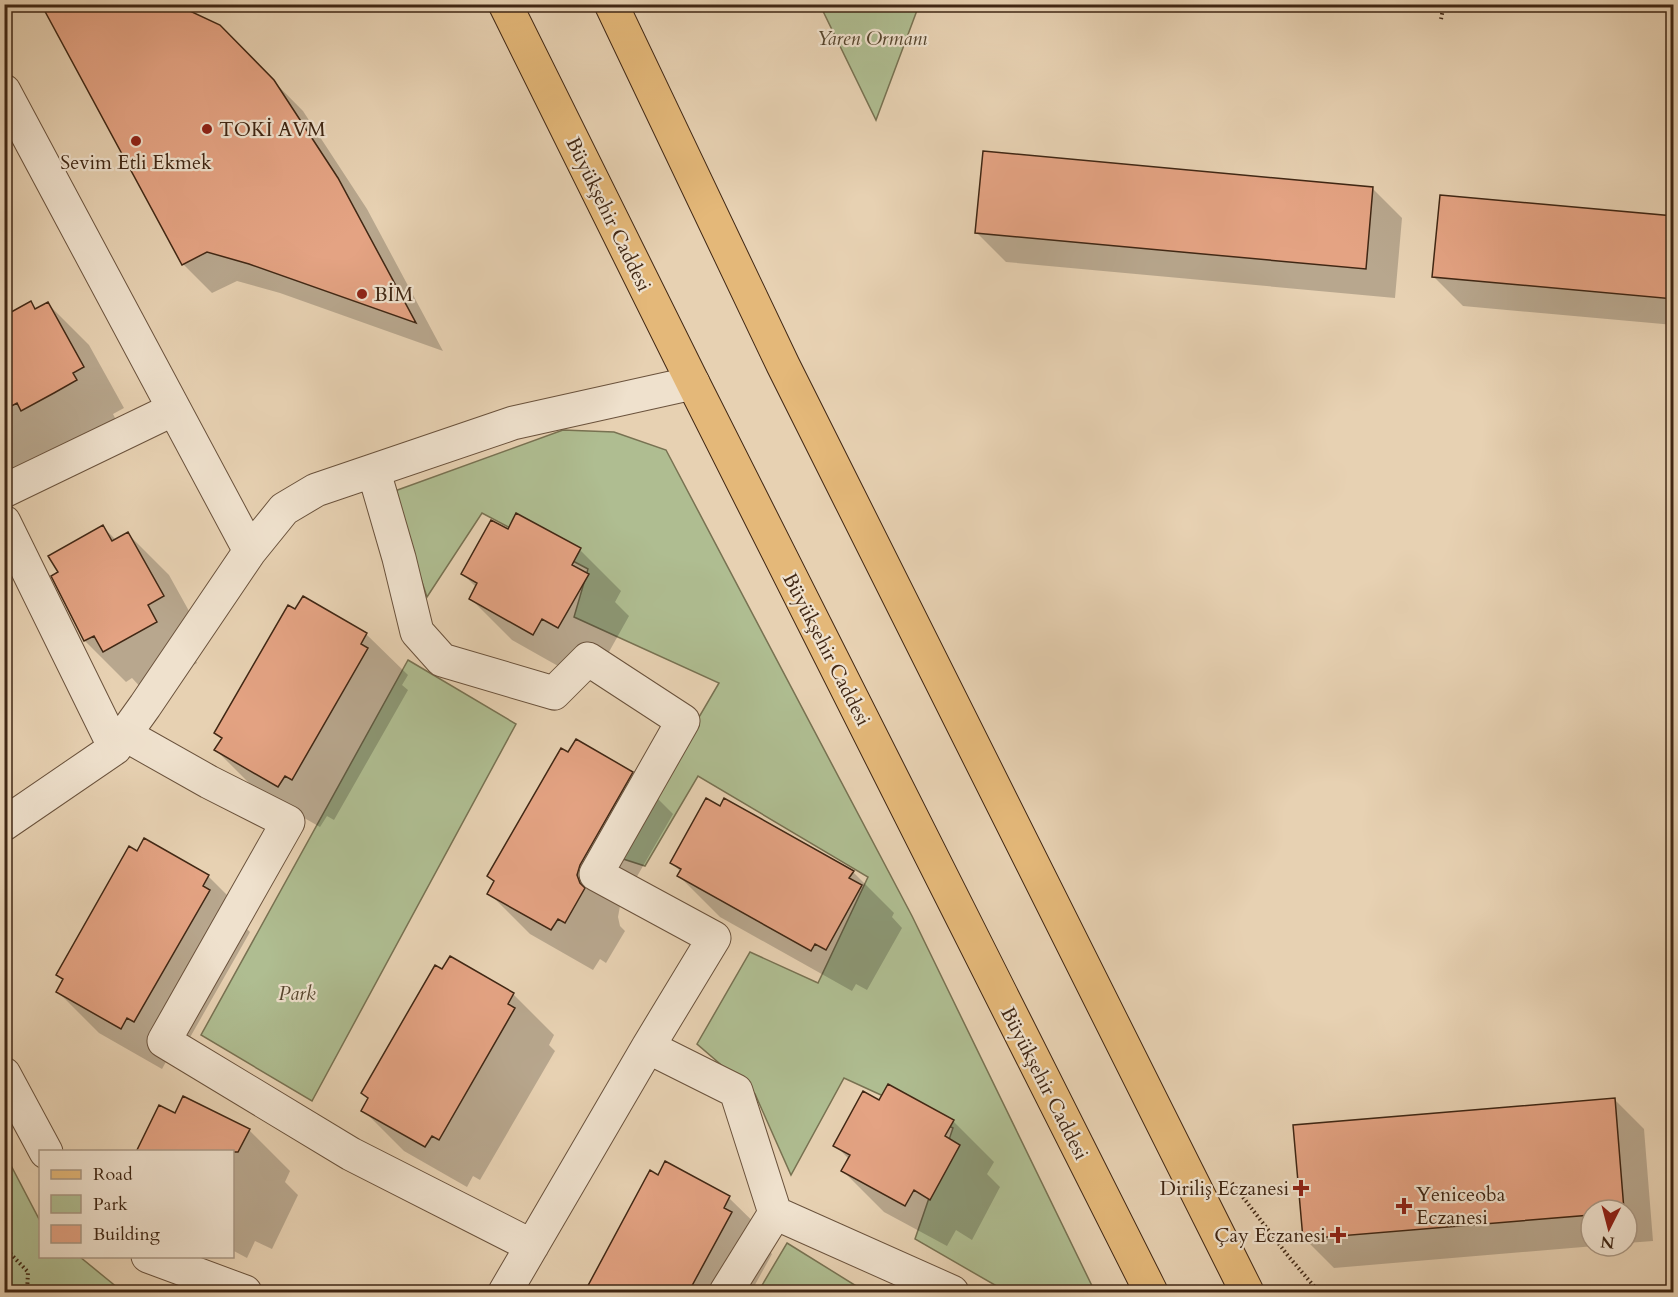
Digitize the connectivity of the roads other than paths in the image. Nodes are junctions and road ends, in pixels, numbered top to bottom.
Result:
1 (505, 4) edge
2 (611, 4) edge
3 (9, 110) edge
4 (693, 384) junction
5 (174, 410) junction
6 (374, 472) junction
7 (4, 491) edge
8 (4, 522) edge
9 (250, 551) junction
10 (119, 741) junction
11 (4, 824) edge
12 (648, 1047) junction
13 (4, 1074) edge
14 (45, 1150) edge
15 (775, 1212) junction
16 (532, 1246) junction
17 (151, 1258) edge
18 (196, 1274) junction
19 (1240, 1280) edge
20 (169, 1293) edge
21 (245, 1293) edge
22 (505, 1293) edge
23 (726, 1293) edge
24 (952, 1293) edge
25 (1151, 1293) edge
26 (1261, 1293) edge

1 - 4 main road, Büyükşehir Caddesi
2 - 19 main road
3 - 5 street
4 - 6 street
4 - 25 main road, Büyükşehir Caddesi
5 - 7 street
5 - 9 street
6 - 9 street
6 - 12 street
8 - 10 street
9 - 10 street
10 - 11 street
10 - 16 street
12 - 15 street
12 - 16 street
13 - 14 street
15 - 23 street
15 - 24 street
16 - 22 street
17 - 18 street
18 - 20 street
18 - 21 street
19 - 26 main road

